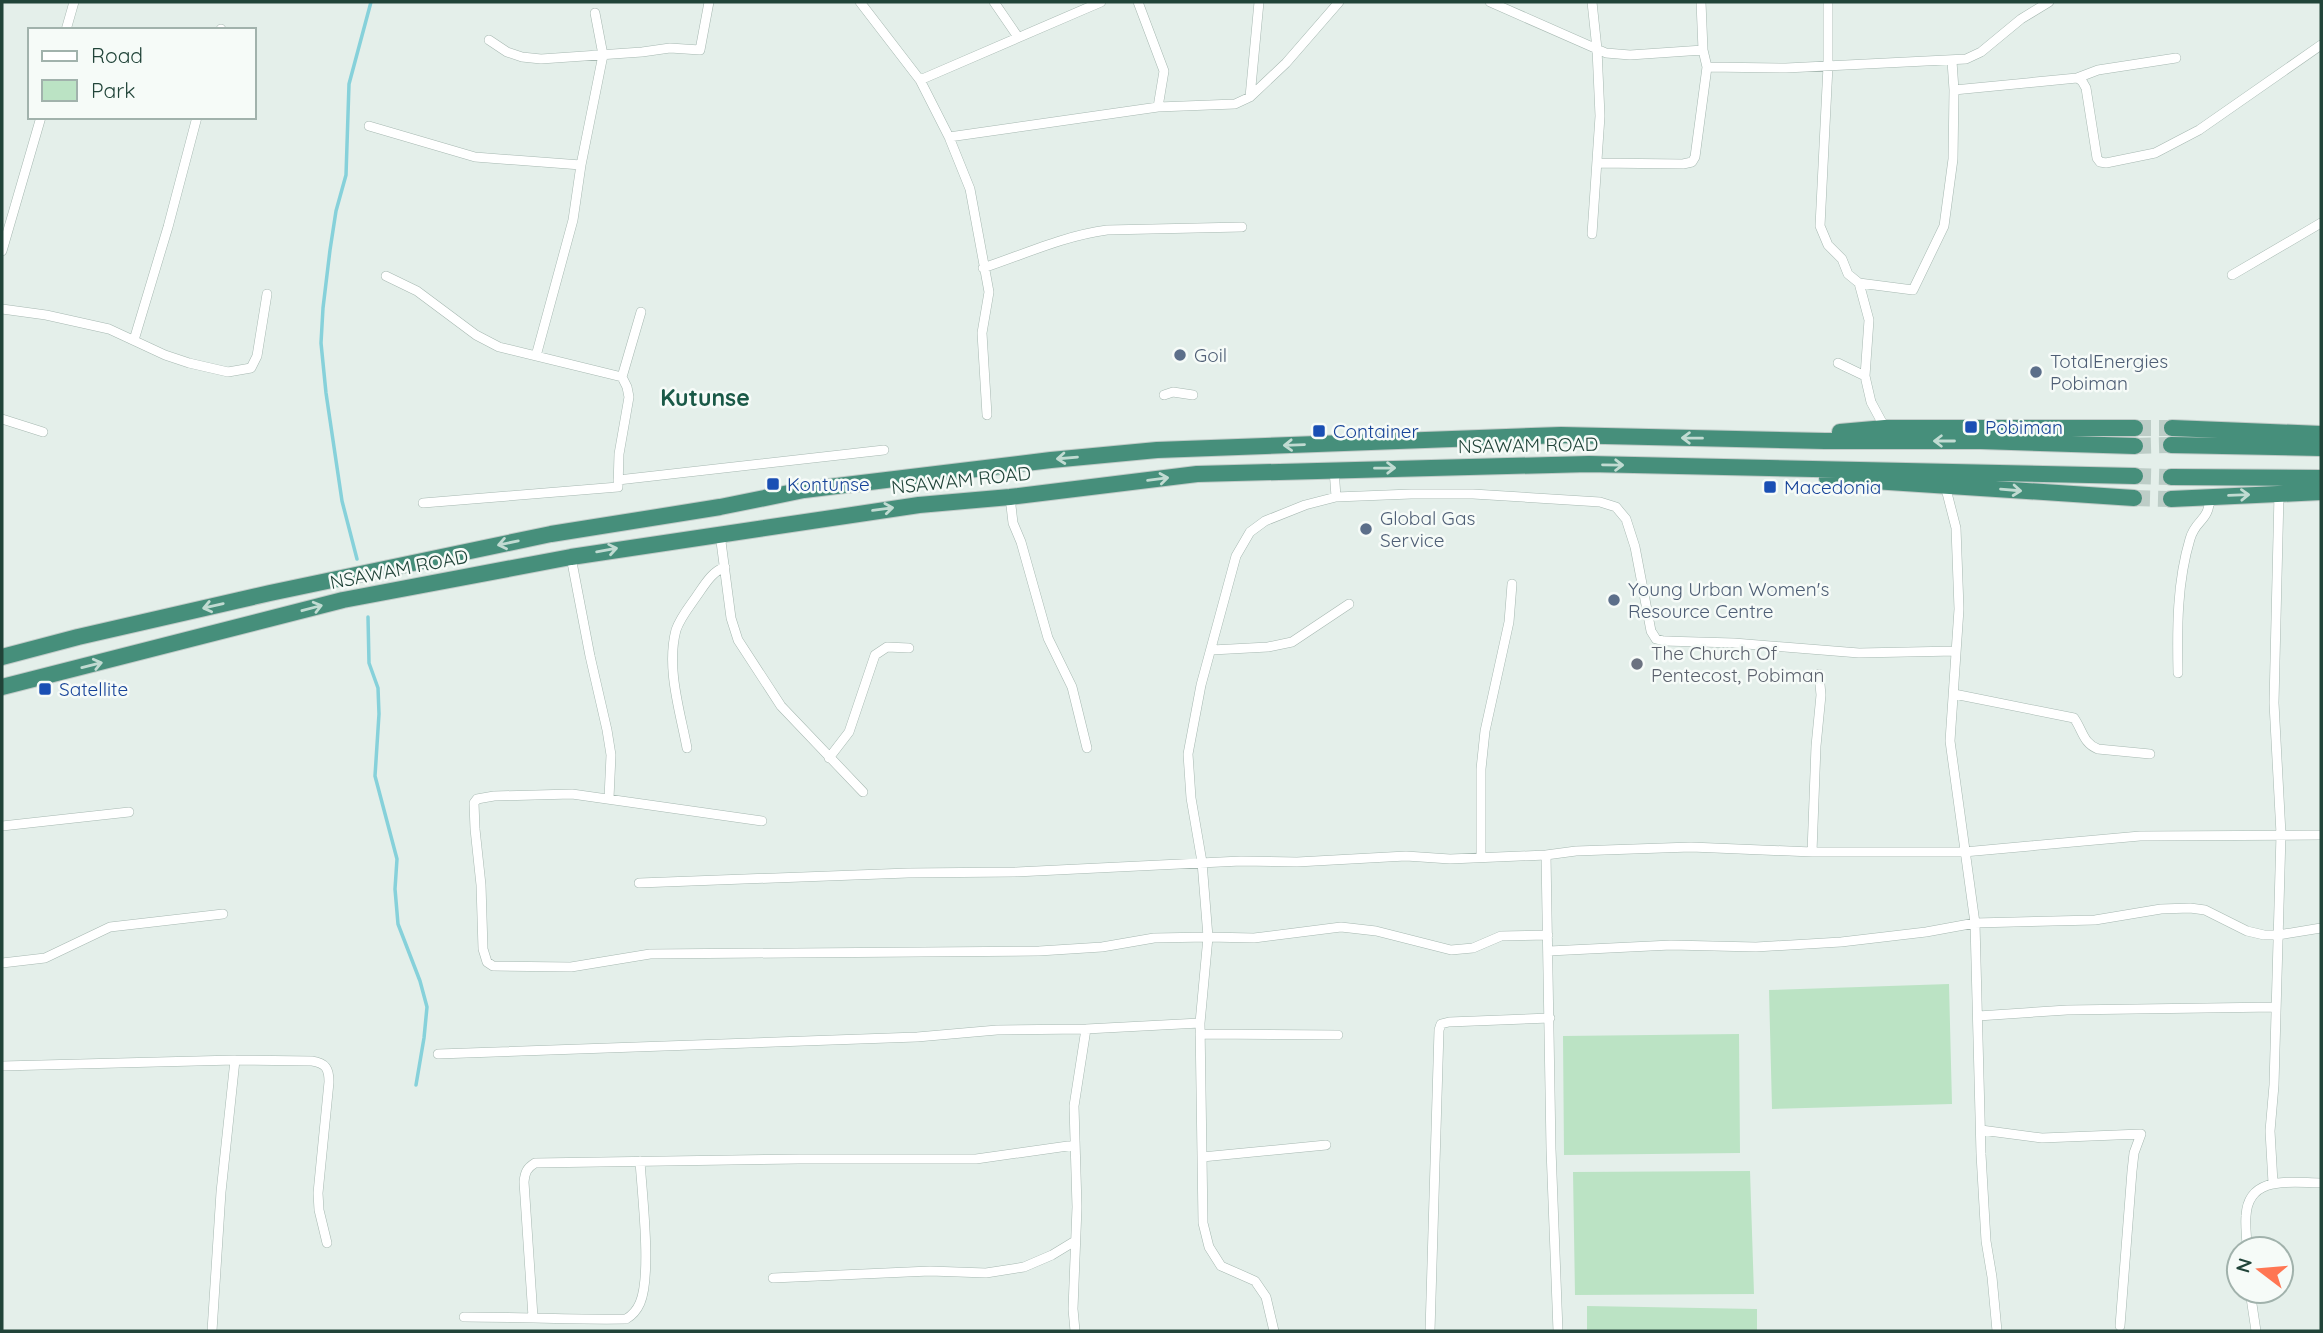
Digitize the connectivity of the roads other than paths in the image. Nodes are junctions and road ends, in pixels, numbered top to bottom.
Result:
1 (74, 2) edge
2 (709, 2) edge
3 (860, 2) edge
4 (994, 2) edge
5 (1101, 2) edge
6 (1138, 2) edge
7 (1259, 2) edge
8 (1339, 2) edge
9 (1490, 2) edge
10 (1592, 2) edge
11 (1701, 2) edge
12 (1828, 2) edge
13 (2049, 2) edge
14 (595, 13) dead end
15 (67, 28) edge
16 (1018, 37) junction
17 (489, 40) dead end
18 (2321, 45) edge
19 (1597, 48) junction
20 (1703, 50) junction
21 (603, 55) junction
22 (2176, 58) dead end
23 (1952, 61) junction
24 (1828, 66) junction
25 (1707, 67) junction
26 (2077, 78) junction
27 (920, 80) junction
28 (1954, 90) junction
29 (1250, 97) junction
30 (1158, 107) junction
31 (40, 119) edge
32 (196, 119) edge
33 (369, 126) dead end
34 (949, 137) junction
35 (1597, 163) junction
36 (581, 165) junction
37 (2321, 223) edge
38 (1242, 227) dead end
39 (1592, 234) dead end
40 (2, 251) edge
41 (984, 268) junction
42 (2232, 275) dead end
43 (386, 276) dead end
44 (1859, 283) junction
45 (267, 294) dead end
46 (2, 309) edge
47 (641, 312) dead end
48 (134, 340) junction
49 (536, 356) junction
50 (1838, 363) dead end
51 (1865, 376) junction
52 (622, 377) junction
53 (1164, 395) dead end
54 (1193, 395) dead end
55 (987, 415) dead end
56 (2, 418) edge
57 (2135, 428) tunnel mouth
58 (2172, 428) tunnel mouth
59 (1885, 429) junction
60 (43, 432) dead end
61 (2321, 435) edge
62 (1741, 439) junction
63 (2135, 446) tunnel mouth
64 (2171, 446) tunnel mouth
65 (2321, 448) edge
66 (884, 450) dead end
67 (1773, 467) junction
68 (1334, 469) junction
69 (2135, 476) tunnel mouth
70 (2171, 477) tunnel mouth
71 (2321, 478) edge
72 (618, 480) junction
73 (1945, 485) junction
74 (2321, 492) edge
75 (2279, 494) junction
76 (2210, 496) junction
77 (1010, 497) junction
78 (1336, 497) junction
79 (2134, 498) tunnel mouth
80 (2171, 499) tunnel mouth
81 (423, 503) dead end
82 (551, 534) junction
83 (720, 534) junction
84 (571, 556) junction
85 (554, 560) junction
86 (725, 566) junction
87 (1512, 584) dead end
88 (1349, 604) dead end
89 (909, 648) dead end
90 (1212, 650) junction
91 (1956, 651) junction
92 (2, 657) edge
93 (2178, 673) dead end
94 (1819, 674) dead end
95 (2, 687) edge
96 (1954, 694) junction
97 (687, 748) dead end
98 (1087, 748) dead end
99 (2150, 754) dead end
100 (829, 758) junction
101 (863, 792) dead end
102 (609, 798) junction
103 (129, 812) dead end
104 (762, 821) dead end
105 (2, 826) edge
106 (2281, 834) junction
107 (2321, 835) edge
108 (1812, 852) junction
109 (1964, 852) junction
110 (1546, 855) junction
111 (1481, 857) junction
112 (1202, 862) junction
113 (639, 883) dead end
114 (223, 914) dead end
115 (1975, 923) junction
116 (2321, 928) edge
117 (1548, 935) junction
118 (2278, 935) junction
119 (1208, 937) junction
120 (1549, 951) junction
121 (2, 963) edge
122 (2276, 1007) junction
123 (1978, 1016) junction
124 (1550, 1018) junction
125 (1200, 1023) junction
126 (1086, 1029) junction
127 (1200, 1034) junction
128 (1338, 1035) dead end
129 (438, 1054) dead end
130 (235, 1060) junction
131 (2, 1066) edge
132 (1980, 1130) junction
133 (1075, 1145) junction
134 (1326, 1146) dead end
135 (1202, 1157) junction
136 (640, 1161) junction
137 (2273, 1183) junction
138 (2321, 1183) edge
139 (2246, 1235) edge
140 (1075, 1241) junction
141 (327, 1243) dead end
142 (773, 1278) dead end
143 (2252, 1305) edge
144 (464, 1317) dead end
145 (533, 1317) junction
146 (2120, 1326) dead end
147 (212, 1331) edge
148 (1075, 1331) edge
149 (1274, 1331) edge
150 (1430, 1331) edge
151 (1558, 1331) edge
152 (1997, 1331) edge
153 (2256, 1331) edge

1 - 15 street
2 - 21 street
3 - 27 street
4 - 16 street
5 - 16 street
6 - 30 street
7 - 29 street
8 - 29 street
9 - 19 street
10 - 19 street
11 - 20 street
12 - 24 street
13 - 23 street
14 - 21 street
16 - 27 street
17 - 21 street
18 - 26 street
19 - 20 street
19 - 35 street
20 - 25 street
21 - 36 street
22 - 26 street
23 - 24 street
23 - 28 street
24 - 25 street
24 - 44 street
25 - 35 street
26 - 28 street
27 - 34 street
28 - 44 street
29 - 30 street
30 - 34 street
31 - 40 street
32 - 48 street
33 - 36 street
34 - 41 street
35 - 39 street
36 - 49 street
37 - 42 street
38 - 41 street
41 - 55 street
43 - 49 street
44 - 51 street
45 - 48 street
46 - 48 street
47 - 52 street
49 - 52 street
50 - 51 street
51 - 59 street
52 - 72 street
53 - 54 street
56 - 60 street
57 - 59 highway, NSAWAM ROAD
58 - 61 highway
59 - 62 highway, NSAWAM ROAD
63 -> 62 highway, NSAWAM ROAD
62 -> 82 highway, NSAWAM ROAD
64 - 65 highway
66 - 72 street
68 -> 67 highway, NSAWAM ROAD
67 - 69 highway, NSAWAM ROAD
67 - 73 highway, NSAWAM ROAD
77 -> 68 highway, NSAWAM ROAD
68 - 78 street
70 - 71 highway
72 - 81 street
73 -> 79 highway, NSAWAM ROAD
73 - 91 street
74 - 75 highway
76 -> 75 highway
75 - 106 street
76 - 80 highway
76 - 93 street
83 -> 77 highway, NSAWAM ROAD
77 - 98 street
78 - 90 street
78 - 91 street
82 - 85 highway
82 -> 92 highway, NSAWAM ROAD
84 -> 83 highway, NSAWAM ROAD
83 - 86 street
84 - 85 highway, NSAWAM ROAD
84 - 102 street
95 -> 85 highway, NSAWAM ROAD
86 - 97 street
86 - 100 street
87 - 111 street
88 - 90 street
89 - 100 street
90 - 112 street
91 - 96 street
94 - 108 street
96 - 99 street
96 - 109 street
100 - 101 street
102 - 104 street
102 - 119 street
103 - 105 street
106 - 107 street
106 - 109 street
106 - 118 street
108 - 109 street
108 - 110 street
109 - 115 street
110 - 111 street
110 - 117 street
111 - 112 street
112 - 113 street
112 - 119 street
114 - 121 street
115 - 118 street
115 - 120 street
115 - 123 street
116 - 118 street
117 - 119 street
117 - 120 street
118 - 122 street
119 - 125 street
120 - 124 street
122 - 123 street
122 - 137 street
123 - 132 street
124 - 150 street
124 - 151 street
125 - 126 street
125 - 127 street
126 - 129 street
126 - 133 street
127 - 128 street
127 - 135 street
130 - 131 street
130 - 141 street
130 - 147 street
132 - 146 street
132 - 152 street
133 - 136 street
133 - 140 street
134 - 135 street
135 - 149 street
136 - 145 street
136 - 145 street
137 - 138 street
137 - 139 street
140 - 142 street
140 - 148 street
143 - 153 street
144 - 145 street

